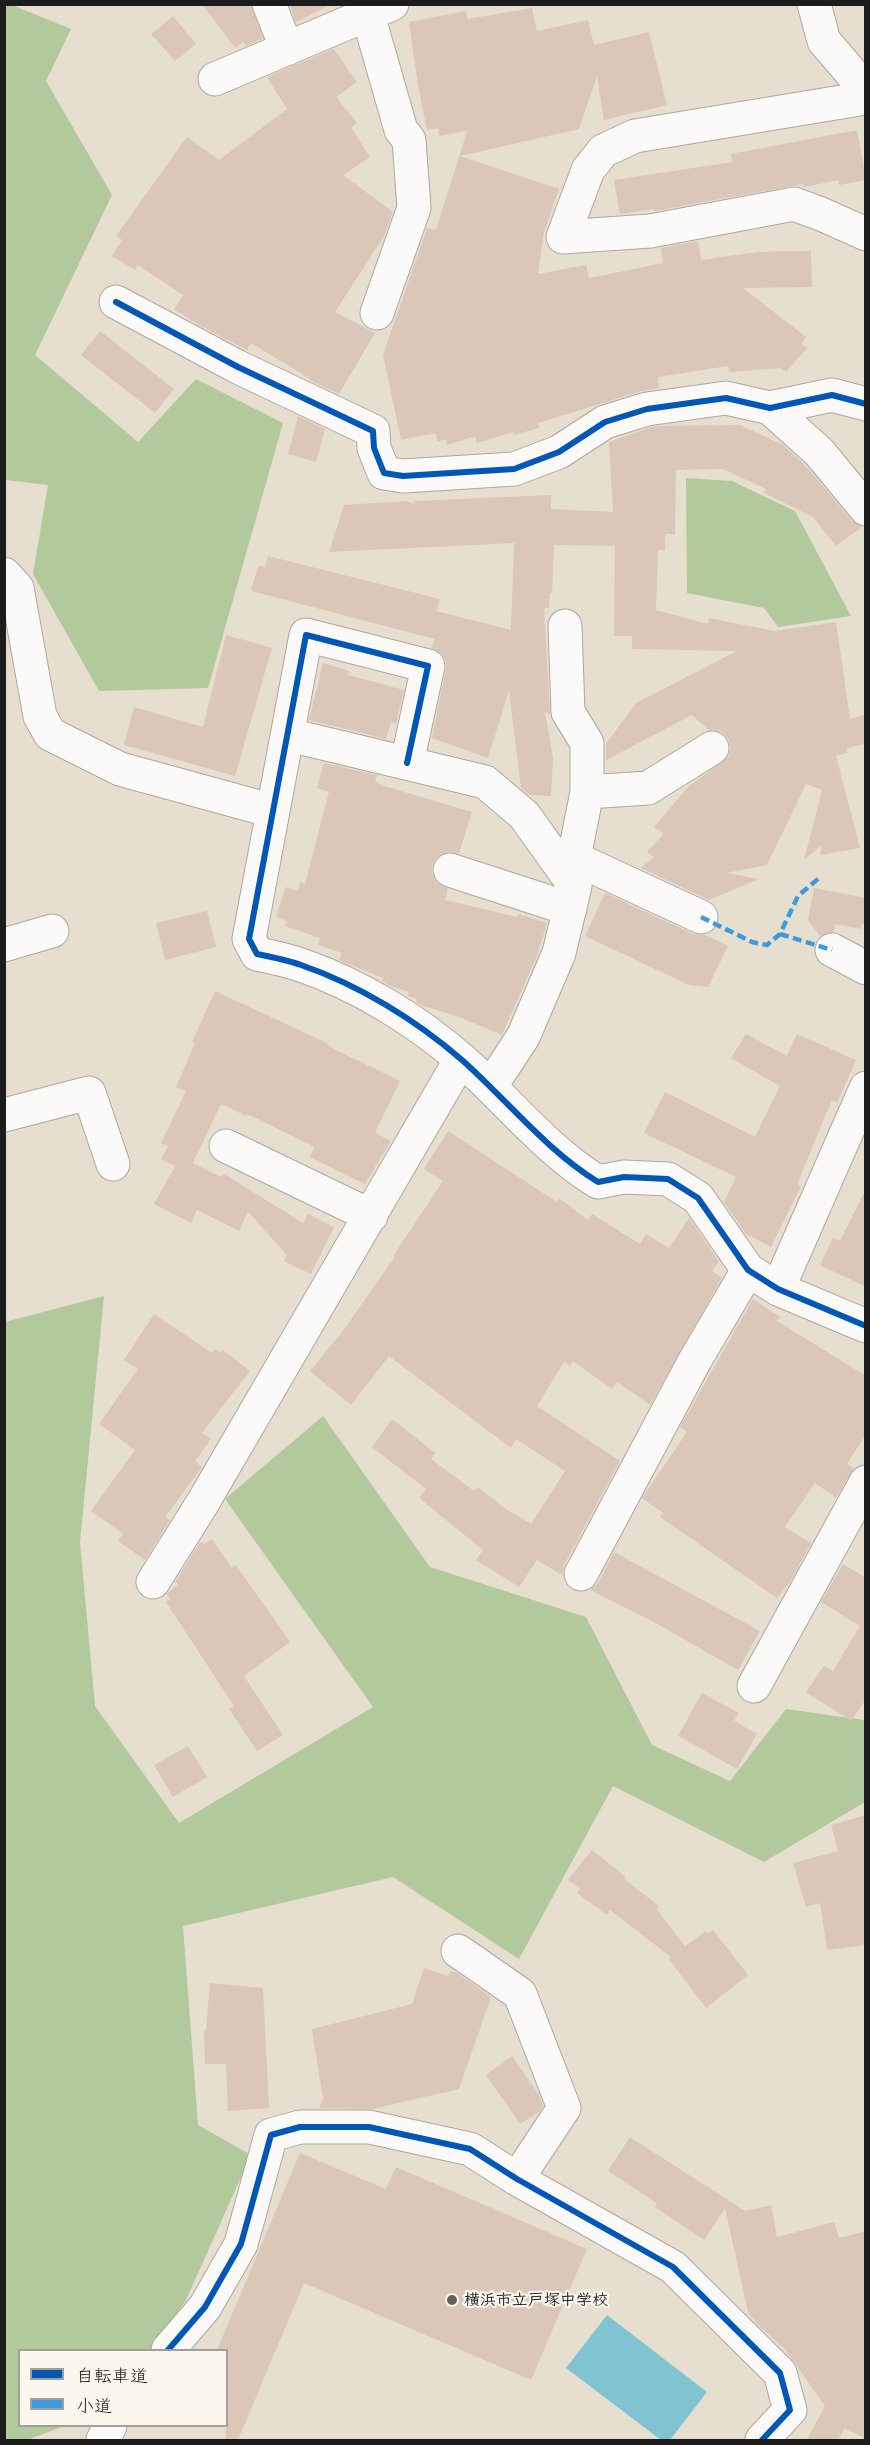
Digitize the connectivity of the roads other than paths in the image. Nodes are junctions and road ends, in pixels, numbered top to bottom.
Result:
1 (269, 4) edge
2 (814, 4) edge
3 (380, 10) edge
4 (287, 49) junction
5 (215, 79) dead end
6 (866, 90) edge
7 (866, 98) edge
8 (866, 234) edge
9 (116, 302) dead end
10 (377, 313) dead end
11 (866, 404) edge
12 (770, 408) junction
13 (866, 509) edge
14 (4, 574) edge
15 (565, 626) dead end
16 (289, 735) junction
17 (712, 748) dead end
18 (407, 763) junction
19 (587, 792) junction
20 (273, 811) junction
21 (450, 870) dead end
22 (573, 884) junction
23 (701, 917) dead end
24 (51, 931) dead end
25 (4, 945) edge
26 (832, 950) dead end
27 (866, 968) edge
28 (461, 1059) junction
29 (490, 1087) junction
30 (866, 1088) edge
31 (4, 1115) edge
32 (226, 1146) dead end
33 (113, 1164) dead end
34 (371, 1216) junction
35 (748, 1270) junction
36 (778, 1289) junction
37 (866, 1326) edge
38 (866, 1482) edge
39 (581, 1574) dead end
40 (153, 1582) dead end
41 (754, 1686) dead end
42 (458, 1951) dead end
43 (517, 2179) junction
44 (169, 2349) edge
45 (762, 2440) edge

1 - 4 street
2 - 6 street
3 - 4 street
3 - 10 street
4 - 5 street
7 - 8 street
9 - 12 street
11 - 12 street
12 - 13 street
14 - 20 street
15 - 19 street
16 - 18 street
16 - 18 street
16 - 20 street
17 - 19 street
18 - 22 street
19 - 22 street
20 - 28 street
21 - 22 street
22 - 23 street
22 - 29 street
24 - 25 street
26 - 27 street
28 - 29 street
28 - 34 street
29 - 35 street
30 - 36 street
31 - 33 street
32 - 34 street
34 - 40 street
35 - 36 street
35 - 39 street
36 - 37 street
38 - 41 street
42 - 43 street
43 - 44 street
43 - 45 street

